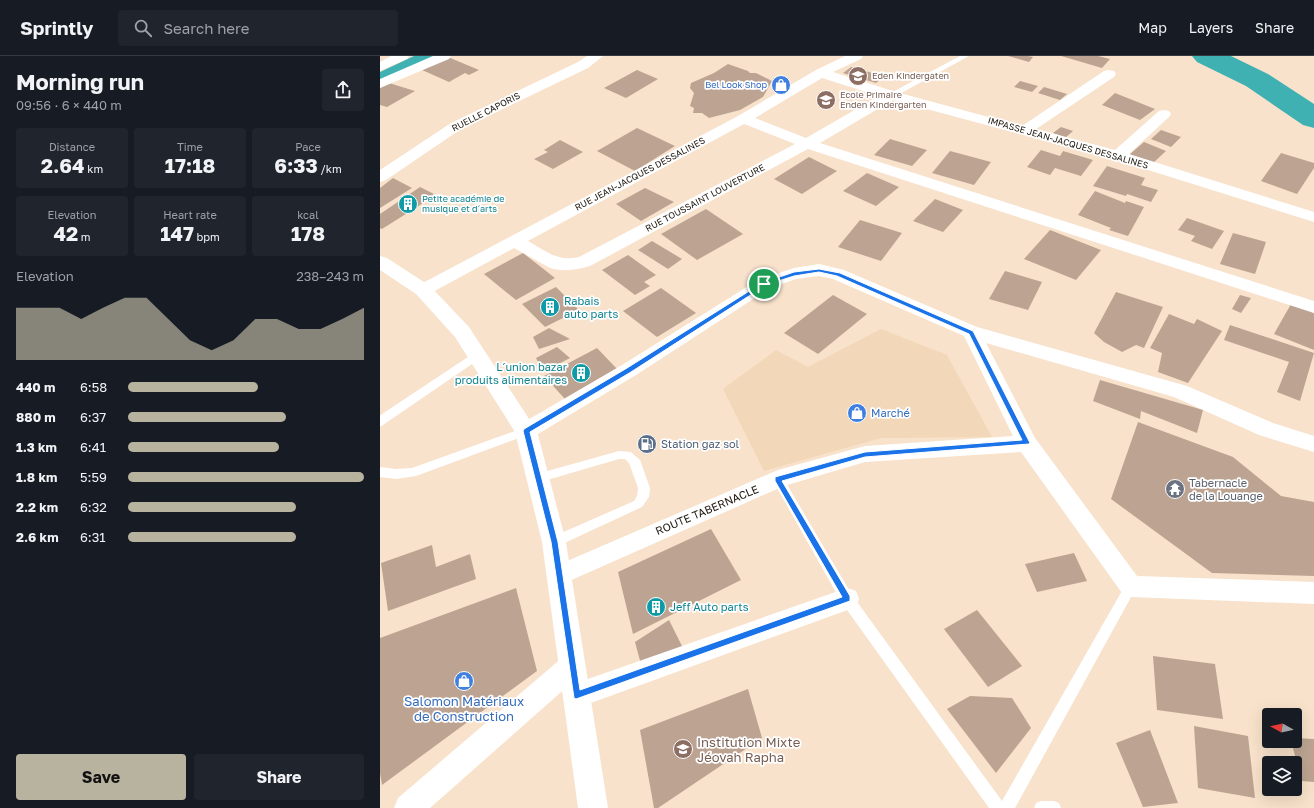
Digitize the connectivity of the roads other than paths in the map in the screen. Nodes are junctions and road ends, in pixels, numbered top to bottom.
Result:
1 (402, 56) edge
2 (444, 56) edge
3 (596, 56) edge
4 (856, 56) edge
5 (965, 56) edge
6 (380, 67) edge
7 (821, 73) junction
8 (1109, 74) dead end
9 (380, 84) edge
10 (891, 95) junction
11 (1164, 114) dead end
12 (743, 118) junction
13 (1026, 130) junction
14 (807, 144) junction
15 (1118, 156) junction
16 (380, 177) edge
17 (1314, 217) edge
18 (514, 241) junction
19 (380, 262) edge
20 (423, 290) junction
21 (1314, 307) edge
22 (971, 332) junction
23 (477, 355) junction
24 (380, 423) edge
25 (526, 431) junction
26 (1027, 443) junction
27 (1314, 444) edge
28 (380, 472) edge
29 (537, 478) junction
30 (778, 479) junction
31 (554, 542) junction
32 (560, 575) junction
33 (1131, 586) junction
34 (1314, 593) edge
35 (847, 599) junction
36 (572, 666) junction
37 (576, 695) junction
38 (408, 808) edge
39 (593, 808) edge
40 (998, 808) edge
41 (1007, 808) edge
42 (1041, 808) edge
43 (1054, 808) edge

1 - 6 street
2 - 9 street
3 - 16 street, RUELLE CAPORIS
4 - 7 street, RUE JEAN-JACQUES DESSALINES
5 - 10 lane
7 - 10 street, IMPASSE JEAN-JACQUES DESSALINES
7 - 12 street, RUE JEAN-JACQUES DESSALINES
8 - 13 street
10 - 13 street, IMPASSE JEAN-JACQUES DESSALINES
10 - 14 street, RUE TOUSSAINT LOUVERTURE
11 - 15 street
12 - 14 street
12 - 18 street, RUE JEAN-JACQUES DESSALINES
13 - 15 street, IMPASSE JEAN-JACQUES DESSALINES
14 - 18 street, RUE TOUSSAINT LOUVERTURE
14 - 21 street
15 - 17 street, IMPASSE JEAN-JACQUES DESSALINES
18 - 20 street, RUE JEAN-JACQUES DESSALINES
19 - 20 main road
20 - 23 main road
22 - 25 street
22 - 26 street
22 - 27 street
23 - 24 lane
23 - 25 main road
25 - 28 lane
25 - 29 main road
26 - 30 street, ROUTE TABERNACLE
26 - 33 street
29 - 31 main road
29 - 31 lane
30 - 32 street, ROUTE TABERNACLE
30 - 35 lane
31 - 32 main road
32 - 36 main road
33 - 34 street
33 - 41 lane
35 - 37 street
35 - 40 lane
36 - 37 main road
36 - 38 street
37 - 39 main road
42 - 43 lane

